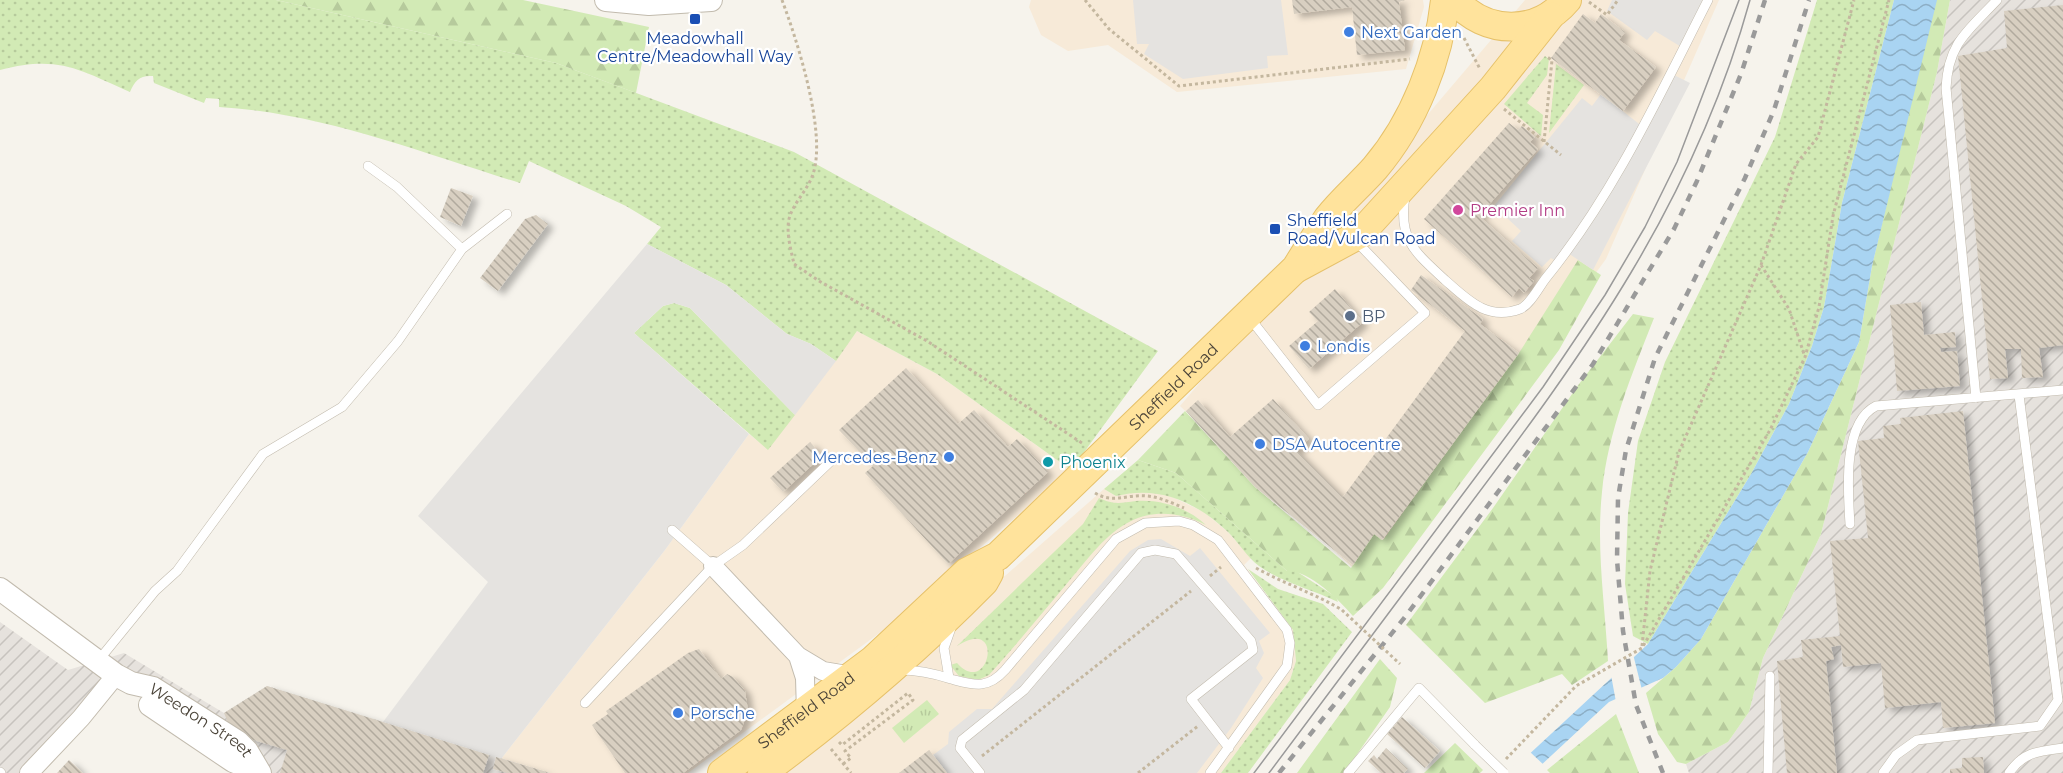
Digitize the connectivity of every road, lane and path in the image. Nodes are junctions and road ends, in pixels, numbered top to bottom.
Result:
1 (606, 0) edge
2 (711, 0) edge
3 (782, 0) edge
4 (1085, 0) edge
5 (1445, 0) edge
6 (1455, 0) edge
7 (1586, 0) edge
8 (1618, 0) edge
9 (1708, 0) edge
10 (1854, 0) edge
11 (1889, 0) edge
12 (1996, 0) edge
13 (1558, 8) edge
14 (1461, 30) dead end
15 (1435, 53) junction
16 (1545, 55) dead end
17 (1481, 71) dead end
18 (1503, 108) dead end
19 (1544, 142) junction
20 (1561, 155) dead end
21 (369, 166) dead end
22 (1407, 185) junction
23 (507, 214) dead end
24 (1354, 239) junction
25 (462, 249) junction
26 (1761, 265) junction
27 (1296, 268) junction
28 (1248, 315) junction
29 (1805, 357) junction
30 (2063, 390) edge
31 (2019, 394) junction
32 (1976, 398) junction
33 (1100, 456) junction
34 (832, 460) dead end
35 (1850, 524) dead end
36 (672, 530) dead end
37 (998, 556) junction
38 (1232, 558) junction
39 (714, 566) junction
40 (1201, 583) junction
41 (0, 589) edge
42 (956, 610) junction
43 (1342, 610) dead end
44 (1642, 648) junction
45 (798, 656) junction
46 (98, 662) junction
47 (1400, 664) dead end
48 (891, 670) junction
49 (853, 676) junction
50 (1770, 676) dead end
51 (949, 678) junction
52 (124, 679) junction
53 (585, 703) dead end
54 (806, 712) junction
55 (1207, 719) junction
56 (836, 737) dead end
57 (826, 743) dead end
58 (1229, 748) junction
59 (2063, 748) edge
60 (972, 763) junction
61 (843, 764) junction
62 (1502, 769) edge
63 (29, 773) edge
64 (259, 773) edge
65 (722, 773) edge
66 (762, 773) edge
67 (851, 773) edge
68 (980, 773) edge
69 (1138, 773) edge
70 (1210, 773) edge
71 (1348, 773) edge
72 (1768, 773) edge
73 (1882, 773) edge
74 (2008, 773) edge

1 - 2 street
3 - 33 path
4 - 15 path
5 - 15 main road
6 - 13 main road
7 - 8 path
9 - 22 lane
10 - 26 path
11 - 29 path
12 - 32 lane
13 - 22 main road
14 - 17 path
15 - 27 main road
16 - 19 path
18 - 19 path
19 - 20 path
21 - 25 lane
22 - 24 main road
23 - 25 lane
24 - 27 main road
24 - 28 lane
25 - 46 lane
26 - 29 path
26 - 44 path
27 - 28 main road, Sheffield Road
28 - 33 main road, Sheffield Road
29 - 44 path
30 - 31 lane
31 - 32 lane
31 - 73 lane
32 - 35 lane
33 - 37 main road, Sheffield Road
34 - 39 lane
36 - 39 lane
37 - 42 main road, Sheffield Road
37 - 49 main road, Sheffield Road
38 - 40 path
38 - 51 lane
38 - 58 lane
39 - 45 street
39 - 53 lane
40 - 55 lane
40 - 60 path
40 - 60 lane
41 - 46 street, Weedon Street
42 - 48 main road, Sheffield Road
42 - 51 lane
43 - 47 path, bridge
44 - 62 path
45 - 49 street
45 - 54 street
46 - 52 street, Weedon Street
48 - 51 lane
48 - 66 main road, Sheffield Road
49 - 54 main road, Sheffield Road
50 - 72 lane
52 - 63 street
52 - 64 street, Weedon Street
54 - 65 main road, Sheffield Road
55 - 58 lane
55 - 69 path
56 - 61 path
57 - 61 path
58 - 70 lane
59 - 74 lane
60 - 68 lane
61 - 67 path
62 - 71 lane, bridge

